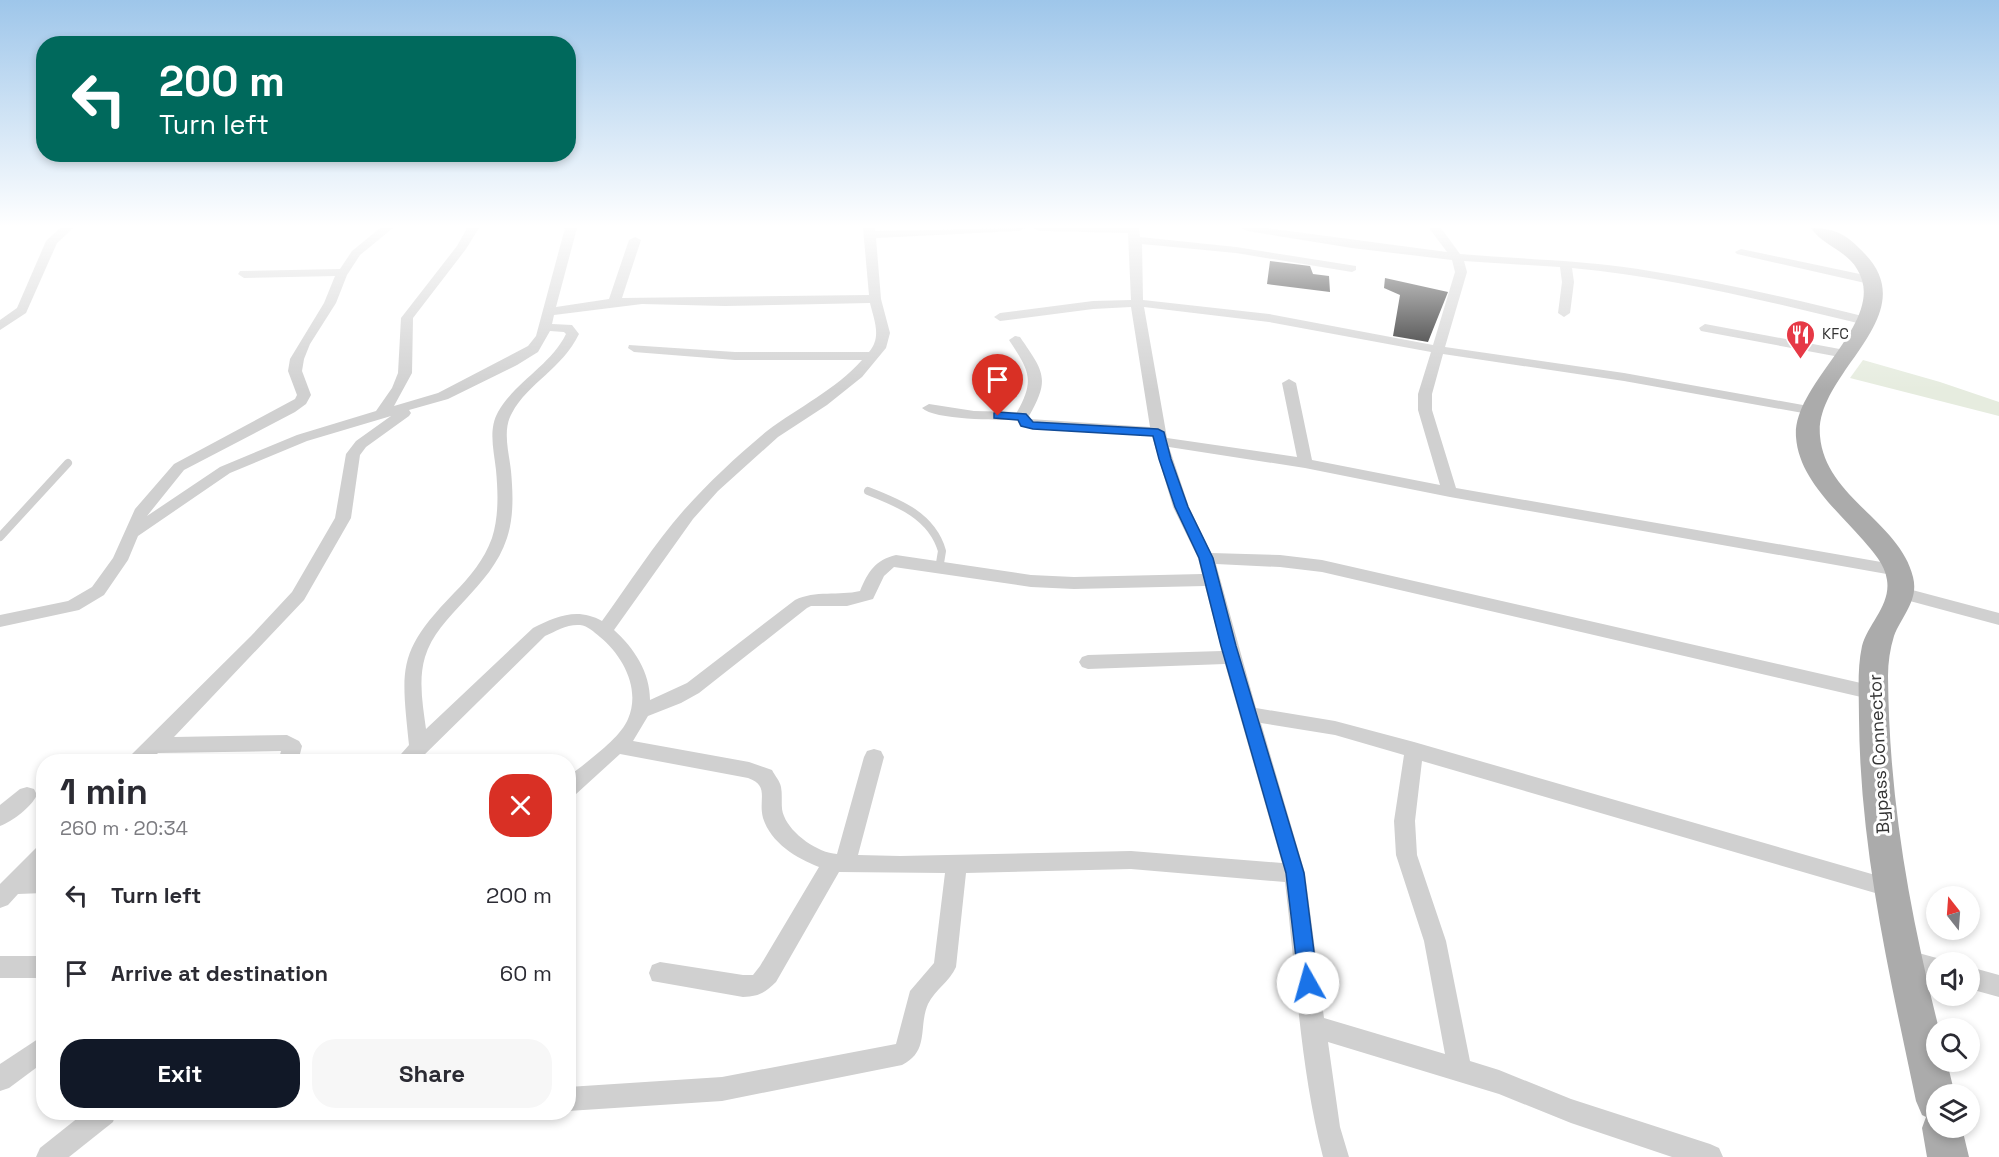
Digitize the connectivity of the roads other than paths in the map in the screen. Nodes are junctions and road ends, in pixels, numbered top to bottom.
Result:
1 (1874, 281) edge
2 (34, 282) edge
3 (339, 282) edge
4 (435, 282) edge
5 (556, 282) edge
6 (621, 282) edge
7 (873, 282) edge
8 (1136, 282) edge
9 (1458, 282) edge
10 (1568, 282) edge
11 (1690, 282) edge
12 (875, 299) junction
13 (614, 302) junction
14 (1137, 303) junction
15 (1564, 313) dead end
16 (1000, 317) dead end
17 (545, 319) junction
18 (1866, 321) junction
19 (0, 326) edge
20 (1706, 328) dead end
21 (1015, 340) dead end
22 (634, 348) dead end
23 (1436, 349) junction
24 (1845, 354) junction
25 (872, 356) junction
26 (1289, 383) dead end
27 (415, 406) junction
28 (929, 408) dead end
29 (1814, 411) junction
30 (380, 416) junction
31 (1022, 416) junction
32 (1159, 437) junction
33 (68, 463) dead end
34 (1305, 463) junction
35 (867, 491) dead end
36 (1450, 492) junction
37 (131, 533) junction
38 (0, 537) edge
39 (1206, 558) junction
40 (939, 569) junction
41 (1211, 580) junction
42 (1900, 582) junction
43 (1999, 620) edge
44 (0, 621) edge
45 (604, 631) junction
46 (1232, 657) junction
47 (1088, 662) dead end
48 (1874, 693) junction
49 (640, 711) junction
50 (1248, 714) junction
51 (154, 745) junction
52 (616, 746) junction
53 (419, 748) junction
54 (1414, 750) junction
55 (145, 754) edge
56 (290, 754) edge
57 (413, 754) edge
58 (874, 757) dead end
59 (576, 782) edge
60 (27, 795) dead end
61 (0, 818) edge
62 (36, 861) edge
63 (839, 863) junction
64 (957, 863) junction
65 (1295, 873) junction
66 (36, 885) edge
67 (1889, 888) junction
68 (6, 891) edge
69 (1904, 959) junction
70 (1926, 965) edge
71 (0, 967) edge
72 (36, 967) edge
73 (660, 973) dead end
74 (1980, 981) edge
75 (1999, 986) edge
76 (1314, 1026) junction
77 (36, 1053) edge
78 (1460, 1071) junction
79 (0, 1079) edge
80 (1932, 1084) edge
81 (576, 1098) edge
82 (95, 1120) edge
83 (1944, 1138) edge
84 (49, 1157) edge
85 (1336, 1157) edge
86 (1710, 1157) edge
87 (1948, 1157) edge

1 - 18 main road
2 - 19 street
3 - 37 street
4 - 30 street
5 - 17 street
6 - 13 street
7 - 12 street
8 - 14 street
9 - 23 street
10 - 15 street
11 - 18 street
12 - 13 street
12 - 25 street
13 - 17 street
14 - 16 street
14 - 23 street
14 - 32 street
17 - 27 street
17 - 53 street
18 - 24 main road
20 - 24 street
21 - 31 street
22 - 25 street
23 - 29 street
23 - 36 street
24 - 29 main road
25 - 45 street
26 - 34 street
27 - 30 street
27 - 51 street
28 - 31 street
29 - 42 main road
30 - 37 street
31 - 32 street
32 - 34 street
32 - 39 street
33 - 38 lane
34 - 36 street
35 - 40 lane
36 - 42 street
37 - 44 street
39 - 41 street
39 - 48 street
40 - 41 street
40 - 49 street
41 - 46 street
42 - 43 street
42 - 48 main road, Bypass Connector
45 - 49 street
45 - 53 street
46 - 47 street
46 - 50 street
48 - 67 main road, Bypass Connector
49 - 52 street
50 - 54 street
50 - 65 street
51 - 55 street
51 - 56 street
52 - 59 street
52 - 63 street
53 - 57 street
54 - 67 street
54 - 78 street
58 - 63 street
60 - 61 street
62 - 68 street
63 - 64 street
63 - 73 street
64 - 65 street
64 - 81 street
65 - 76 street
66 - 68 street
67 - 69 main road, Bypass Connector
69 - 70 street
69 - 80 main road, Bypass Connector
71 - 72 street
74 - 75 street
76 - 78 street
76 - 85 street
77 - 79 street
78 - 86 street
82 - 84 street
83 - 87 main road

